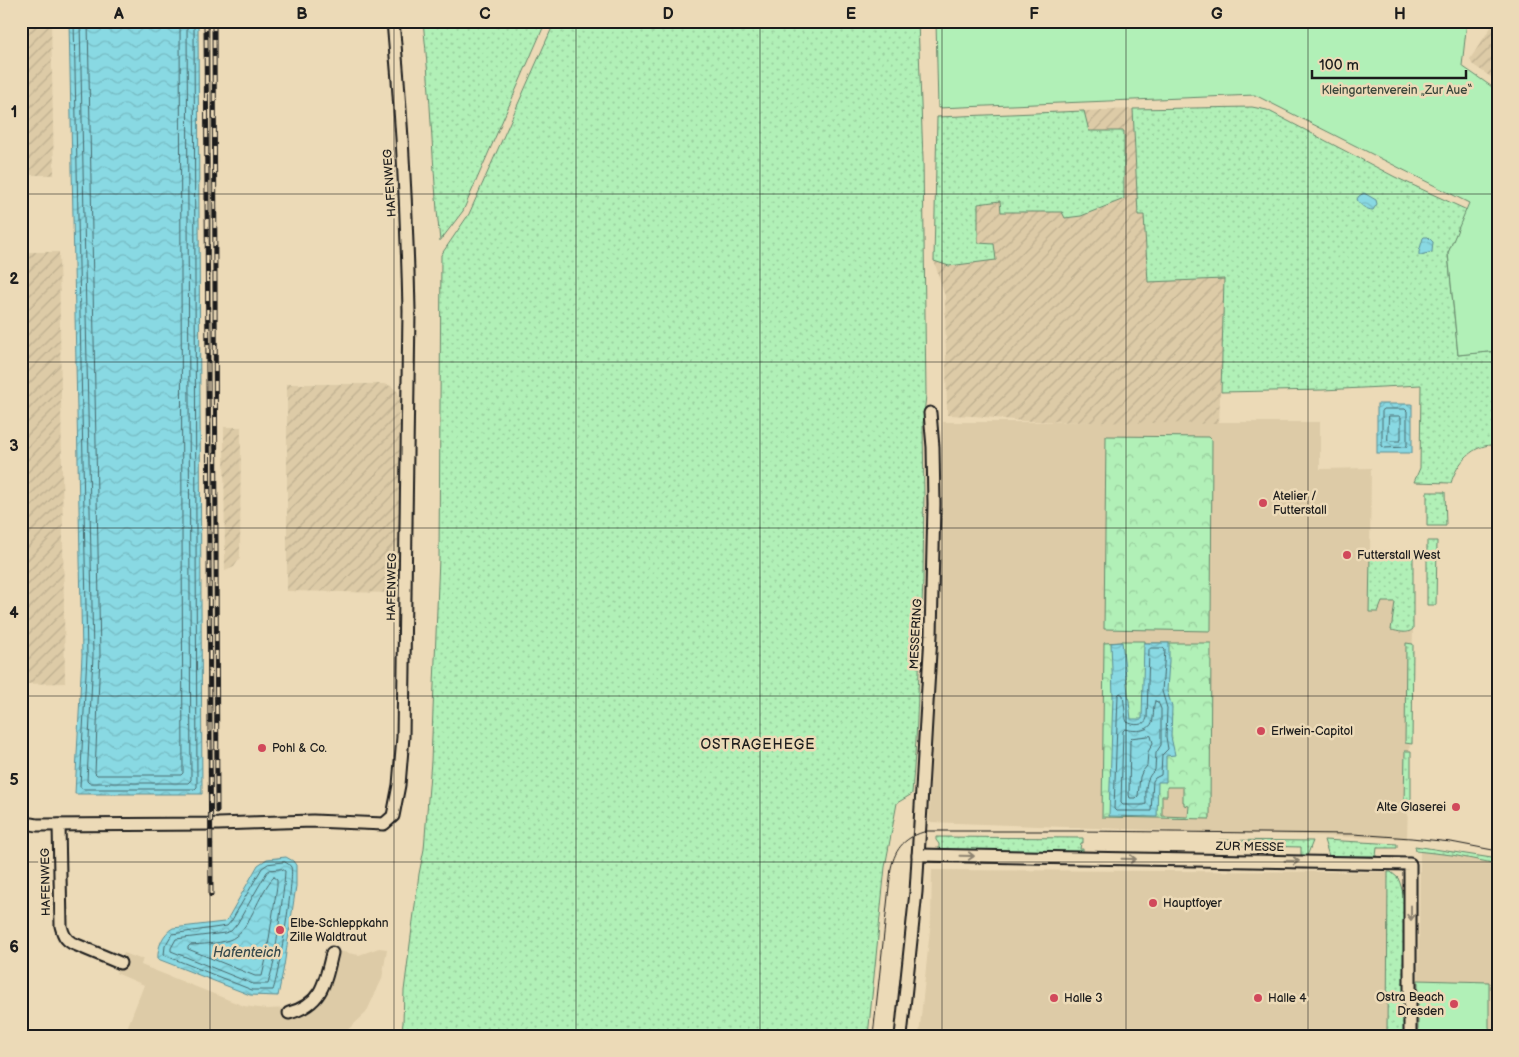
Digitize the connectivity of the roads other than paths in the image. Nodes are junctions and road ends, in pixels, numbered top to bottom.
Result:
1 (393, 21) edge
2 (930, 413) dead end
3 (21, 822) edge
4 (59, 825) junction
5 (918, 855) junction
6 (332, 953) dead end
7 (120, 963) dead end
8 (289, 1013) dead end
9 (901, 1036) edge
10 (1410, 1036) edge

1 - 4 street, HAFENWEG
2 - 5 street, MESSERING
3 - 4 street, HAFENWEG
4 - 7 street, HAFENWEG
5 - 9 street, MESSERING
5 -> 10 street, ZUR MESSE
6 - 8 street

